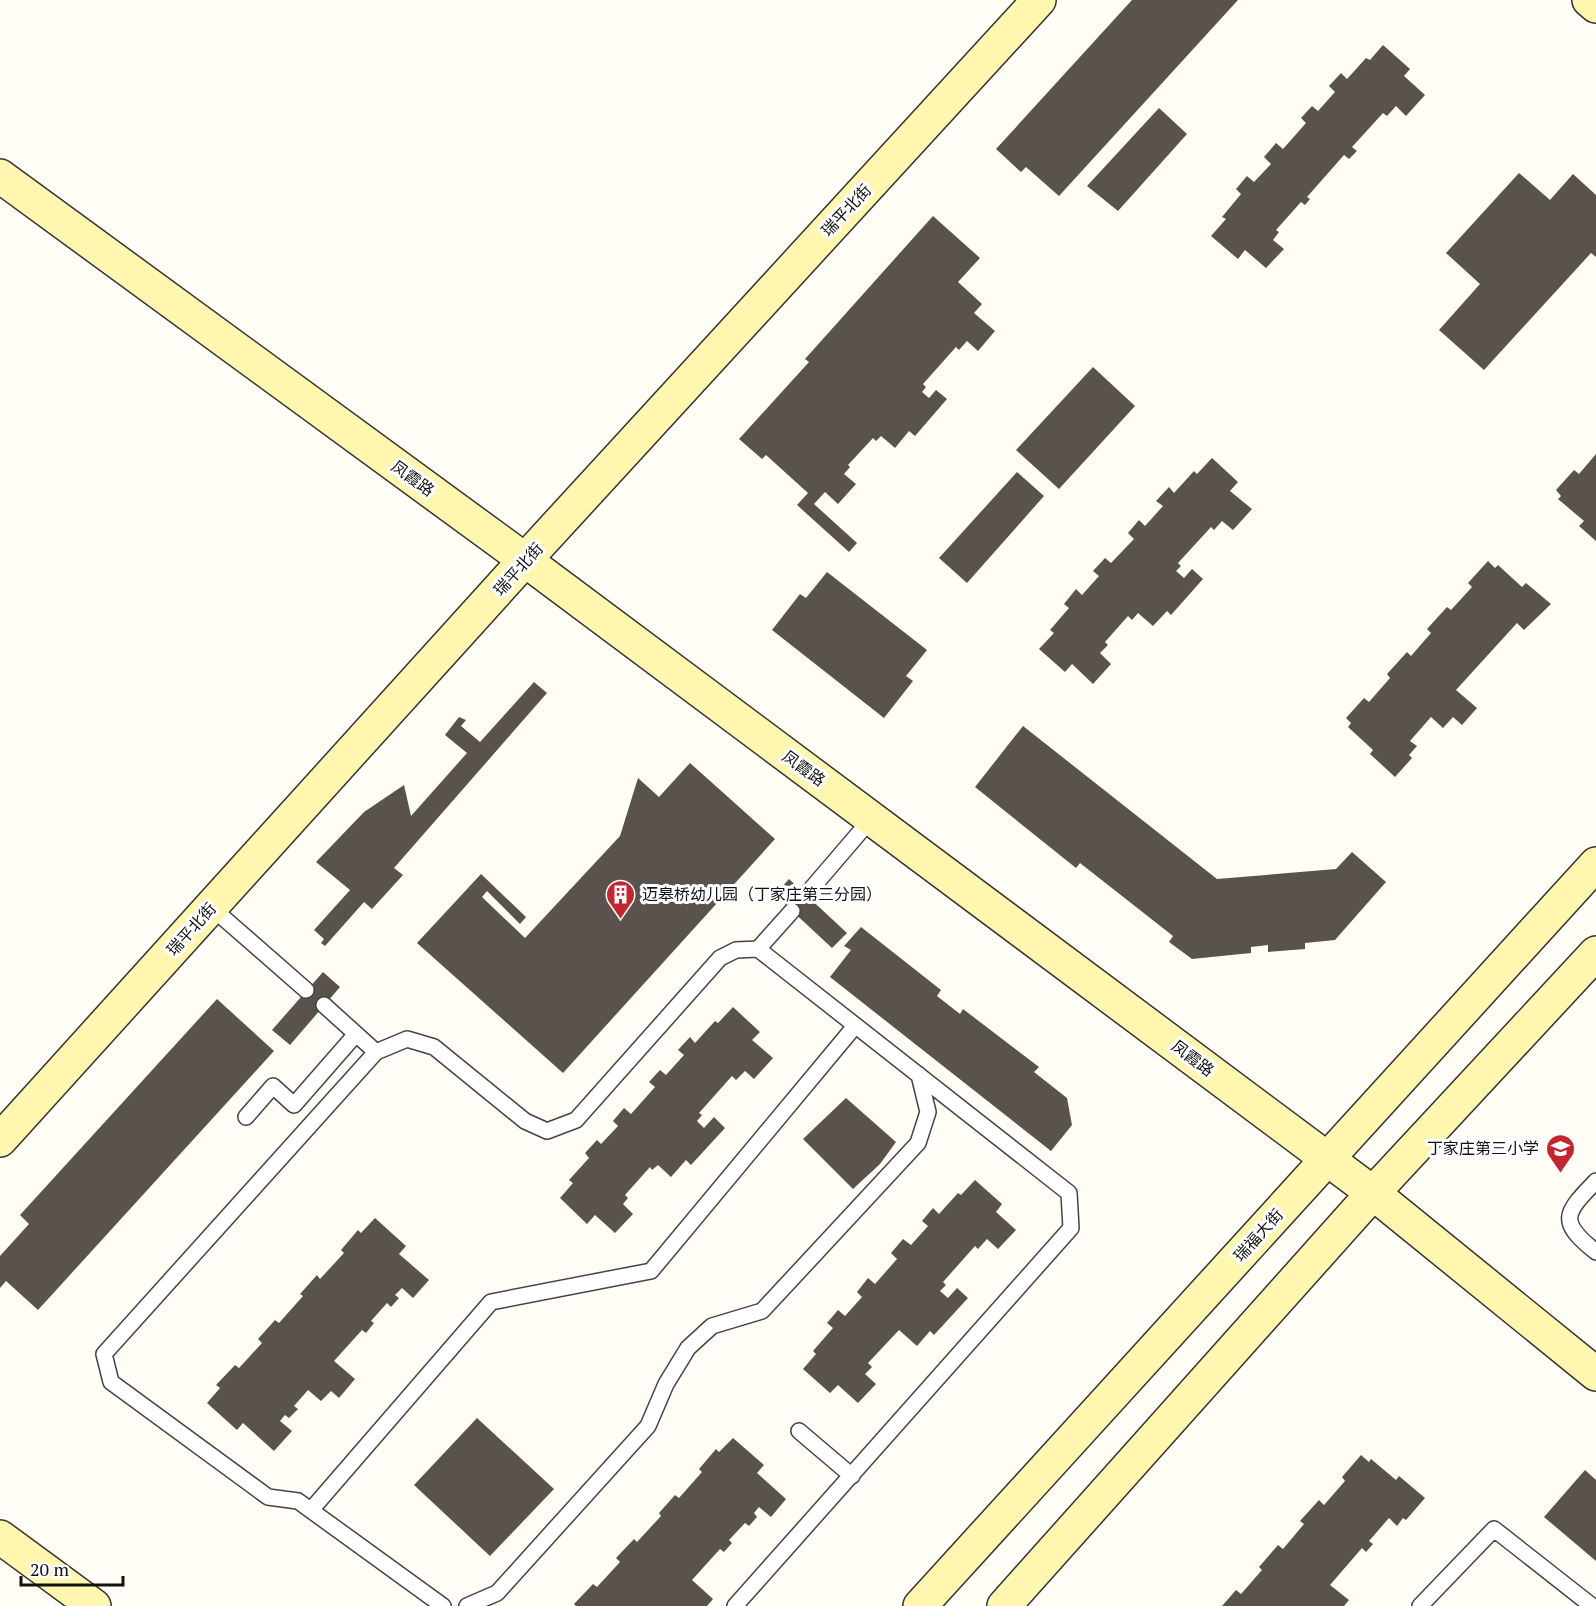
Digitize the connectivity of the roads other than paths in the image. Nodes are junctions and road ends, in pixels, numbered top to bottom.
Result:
1 (1039, 0) edge
2 (1589, 0) edge
3 (1596, 6) edge
4 (0, 176) edge
5 (525, 560) junction
6 (872, 818) junction
7 (1596, 864) edge
8 (806, 895) dead end
9 (211, 907) junction
10 (792, 911) dead end
11 (758, 950) junction
12 (1595, 957) edge
13 (306, 990) dead end
14 (324, 1005) dead end
15 (855, 1026) junction
16 (356, 1034) junction
17 (376, 1052) junction
18 (919, 1076) junction
19 (246, 1117) dead end
20 (0, 1140) edge
21 (1327, 1159) junction
22 (1596, 1181) edge
23 (1373, 1193) junction
24 (1596, 1252) edge
25 (1596, 1374) edge
26 (799, 1431) dead end
27 (852, 1476) junction
28 (310, 1510) junction
29 (0, 1537) edge
30 (94, 1606) edge
31 (443, 1606) edge
32 (467, 1606) edge
33 (735, 1606) edge
34 (920, 1606) edge
35 (1004, 1606) edge
36 (1420, 1606) edge
37 (1592, 1606) edge

1 - 5 street, 瑞平北街
2 - 3 street
4 - 5 street, 凤霞路
5 - 6 street, 凤霞路
5 - 9 street, 瑞平北街
6 - 8 lane
6 - 21 street, 凤霞路
7 - 21 street, 瑞福大街
9 - 13 lane
9 - 20 street, 瑞平北街
10 - 11 lane
11 - 15 lane
11 - 17 lane
12 - 23 street
14 - 16 lane
15 - 18 lane
15 - 28 lane
16 - 17 lane
16 - 19 lane
17 - 28 lane
18 - 27 lane
18 - 32 lane
21 - 23 street, 凤霞路
21 - 34 street, 瑞福大街
22 - 24 lane
23 - 25 street, 凤霞路
23 - 35 street
26 - 27 lane
27 - 33 lane
28 - 31 lane
29 - 30 street
36 - 37 lane

